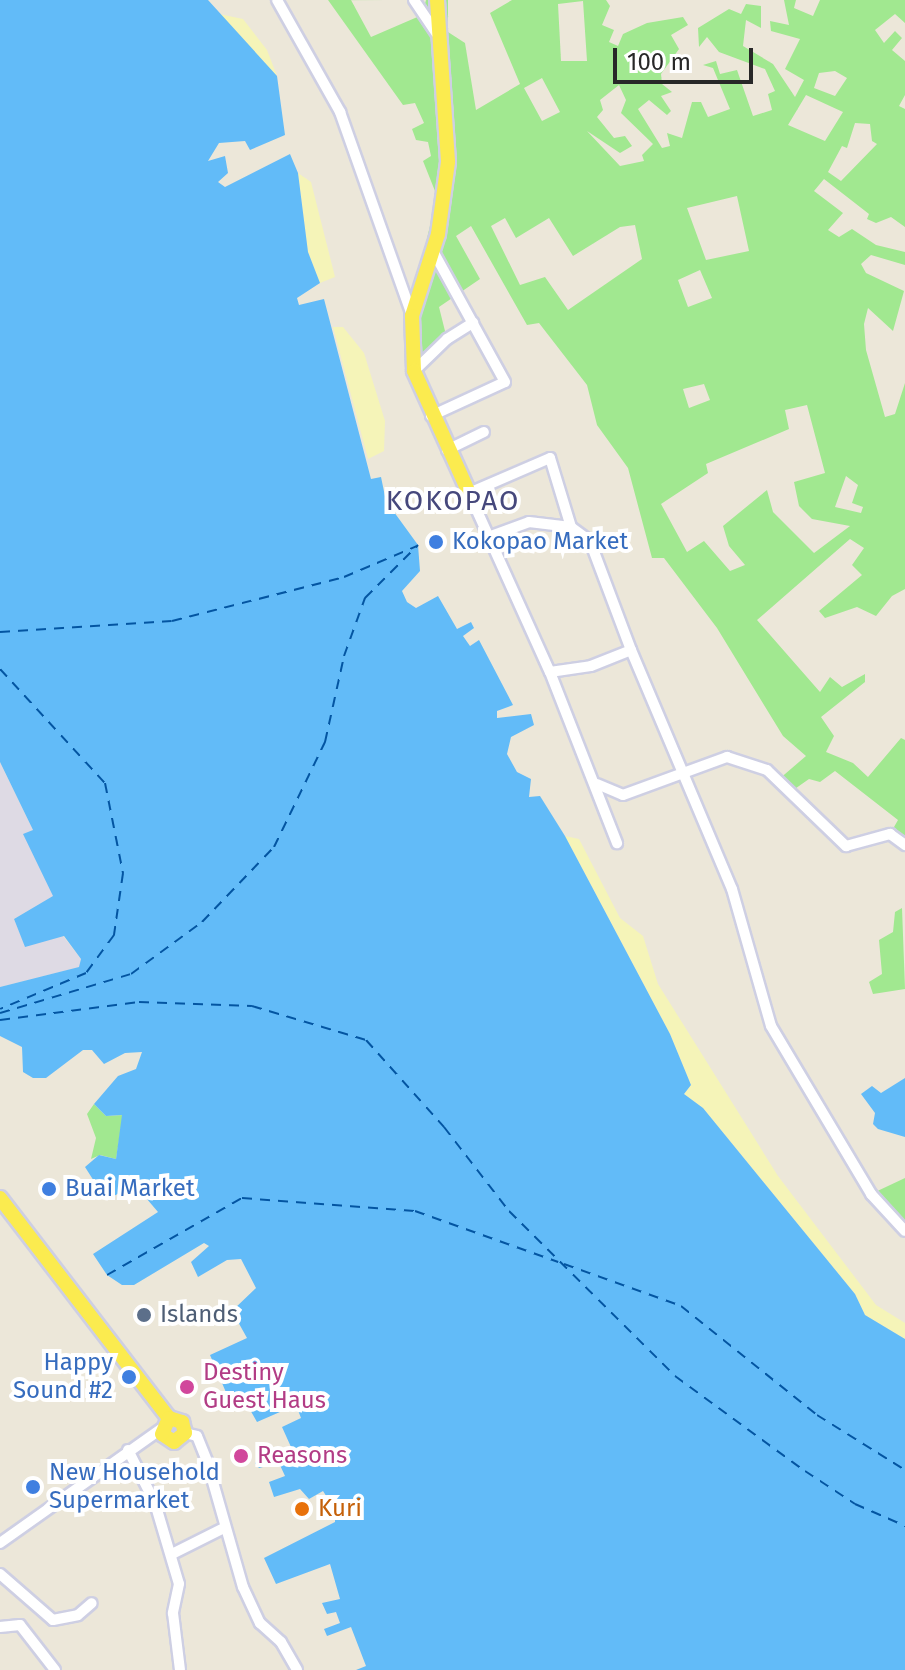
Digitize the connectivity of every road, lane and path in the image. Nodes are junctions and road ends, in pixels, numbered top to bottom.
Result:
1 (277, 0) edge
2 (414, 0) edge
3 (437, 0) edge
4 (436, 33) junction
5 (433, 251) junction
6 (412, 316) junction
7 (473, 323) junction
8 (414, 371) junction
9 (431, 416) junction
10 (484, 432) dead end
11 (447, 450) junction
12 (469, 493) junction
13 (571, 527) junction
14 (491, 536) junction
15 (631, 650) junction
16 (550, 672) junction
17 (684, 775) junction
18 (597, 784) junction
19 (617, 843) dead end
20 (905, 845) edge
21 (0, 1198) edge
22 (905, 1231) edge
23 (165, 1424) junction
24 (185, 1433) joint
25 (128, 1450) junction
26 (224, 1528) junction
27 (0, 1543) edge
28 (172, 1554) junction
29 (0, 1574) edge
30 (92, 1603) dead end
31 (0, 1627) edge
32 (52, 1668) edge
33 (180, 1670) edge
34 (297, 1670) edge

1 - 6 street
2 - 4 street
3 - 4 main road
4 - 5 main road
5 - 6 main road
5 - 7 street
6 - 8 main road
7 - 8 street
7 - 9 street
8 - 9 main road
9 - 11 main road
10 - 11 street
11 - 12 main road
12 - 13 street
12 - 14 street
13 - 14 street
13 - 15 street
14 - 16 street
15 - 16 street
15 - 17 street
16 - 18 street
17 - 18 street
17 - 20 street
17 - 22 street
18 - 19 street
21 - 23 main road
23 - 24 main road
23 - 25 street
24 - 26 street
25 - 27 street
25 - 28 street
26 - 28 street
26 - 34 street
28 - 33 street
29 - 30 street
31 - 32 street

